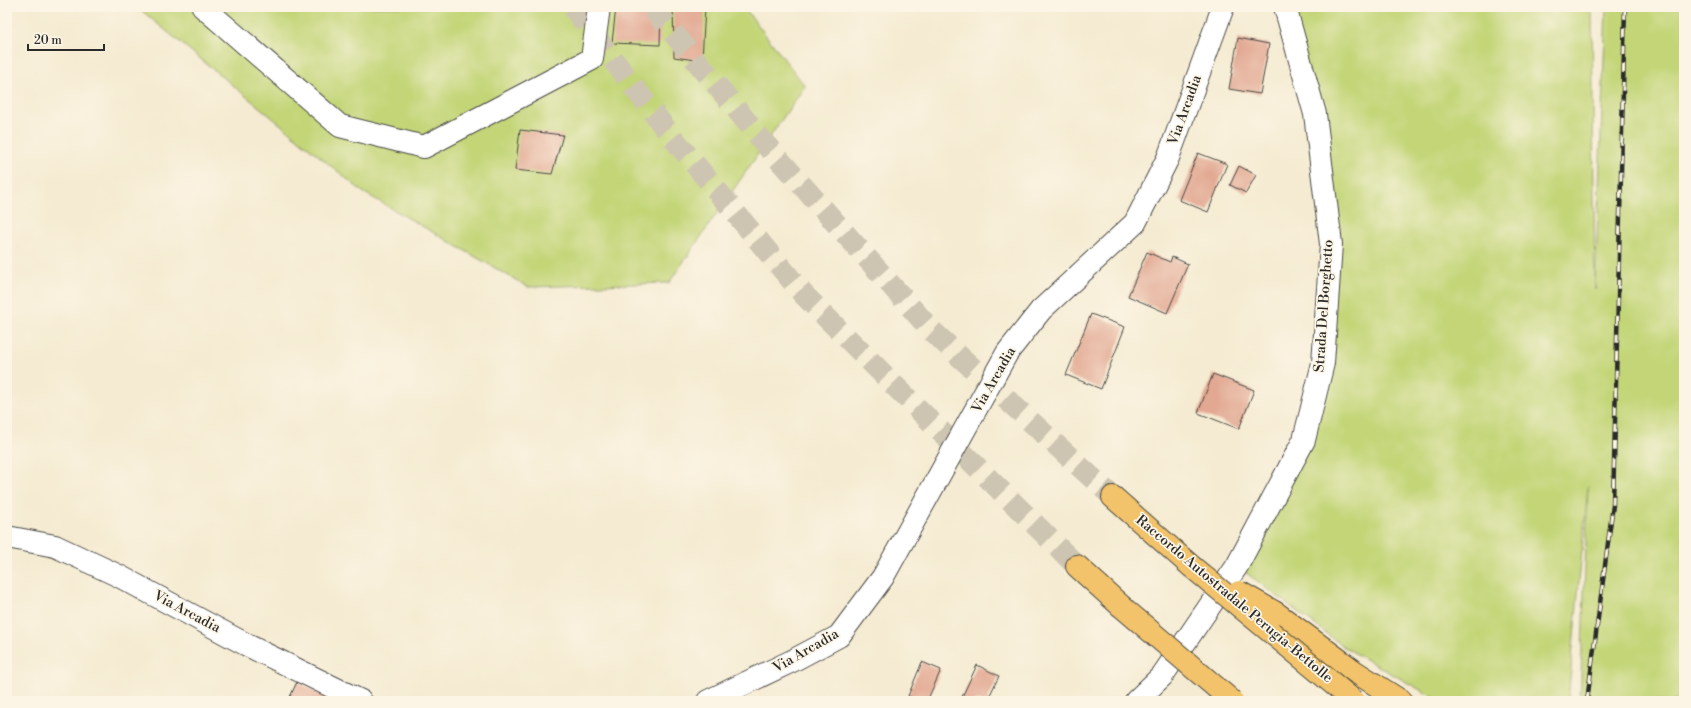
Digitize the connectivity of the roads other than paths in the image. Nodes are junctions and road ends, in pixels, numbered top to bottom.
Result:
1 (203, 7) edge
2 (599, 7) edge
3 (1223, 7) edge
4 (1285, 7) edge
5 (1114, 497) tunnel mouth
6 (7, 537) edge
7 (1077, 566) tunnel mouth
8 (1191, 566) junction
9 (1144, 699) edge
10 (361, 701) edge
11 (708, 701) edge
12 (1232, 701) edge
13 (1354, 701) edge
14 (1401, 701) edge

1 - 2 street
3 - 11 street, Via Arcadia
4 - 9 street, Strada Del Borghetto
5 - 8 highway, Raccordo Autostradale Perugia-Bettolle
6 - 10 street, Via Arcadia
7 - 12 highway, bridge
8 - 13 highway, Raccordo Autostradale Perugia-Bettolle, bridge
8 - 14 highway, bridge

